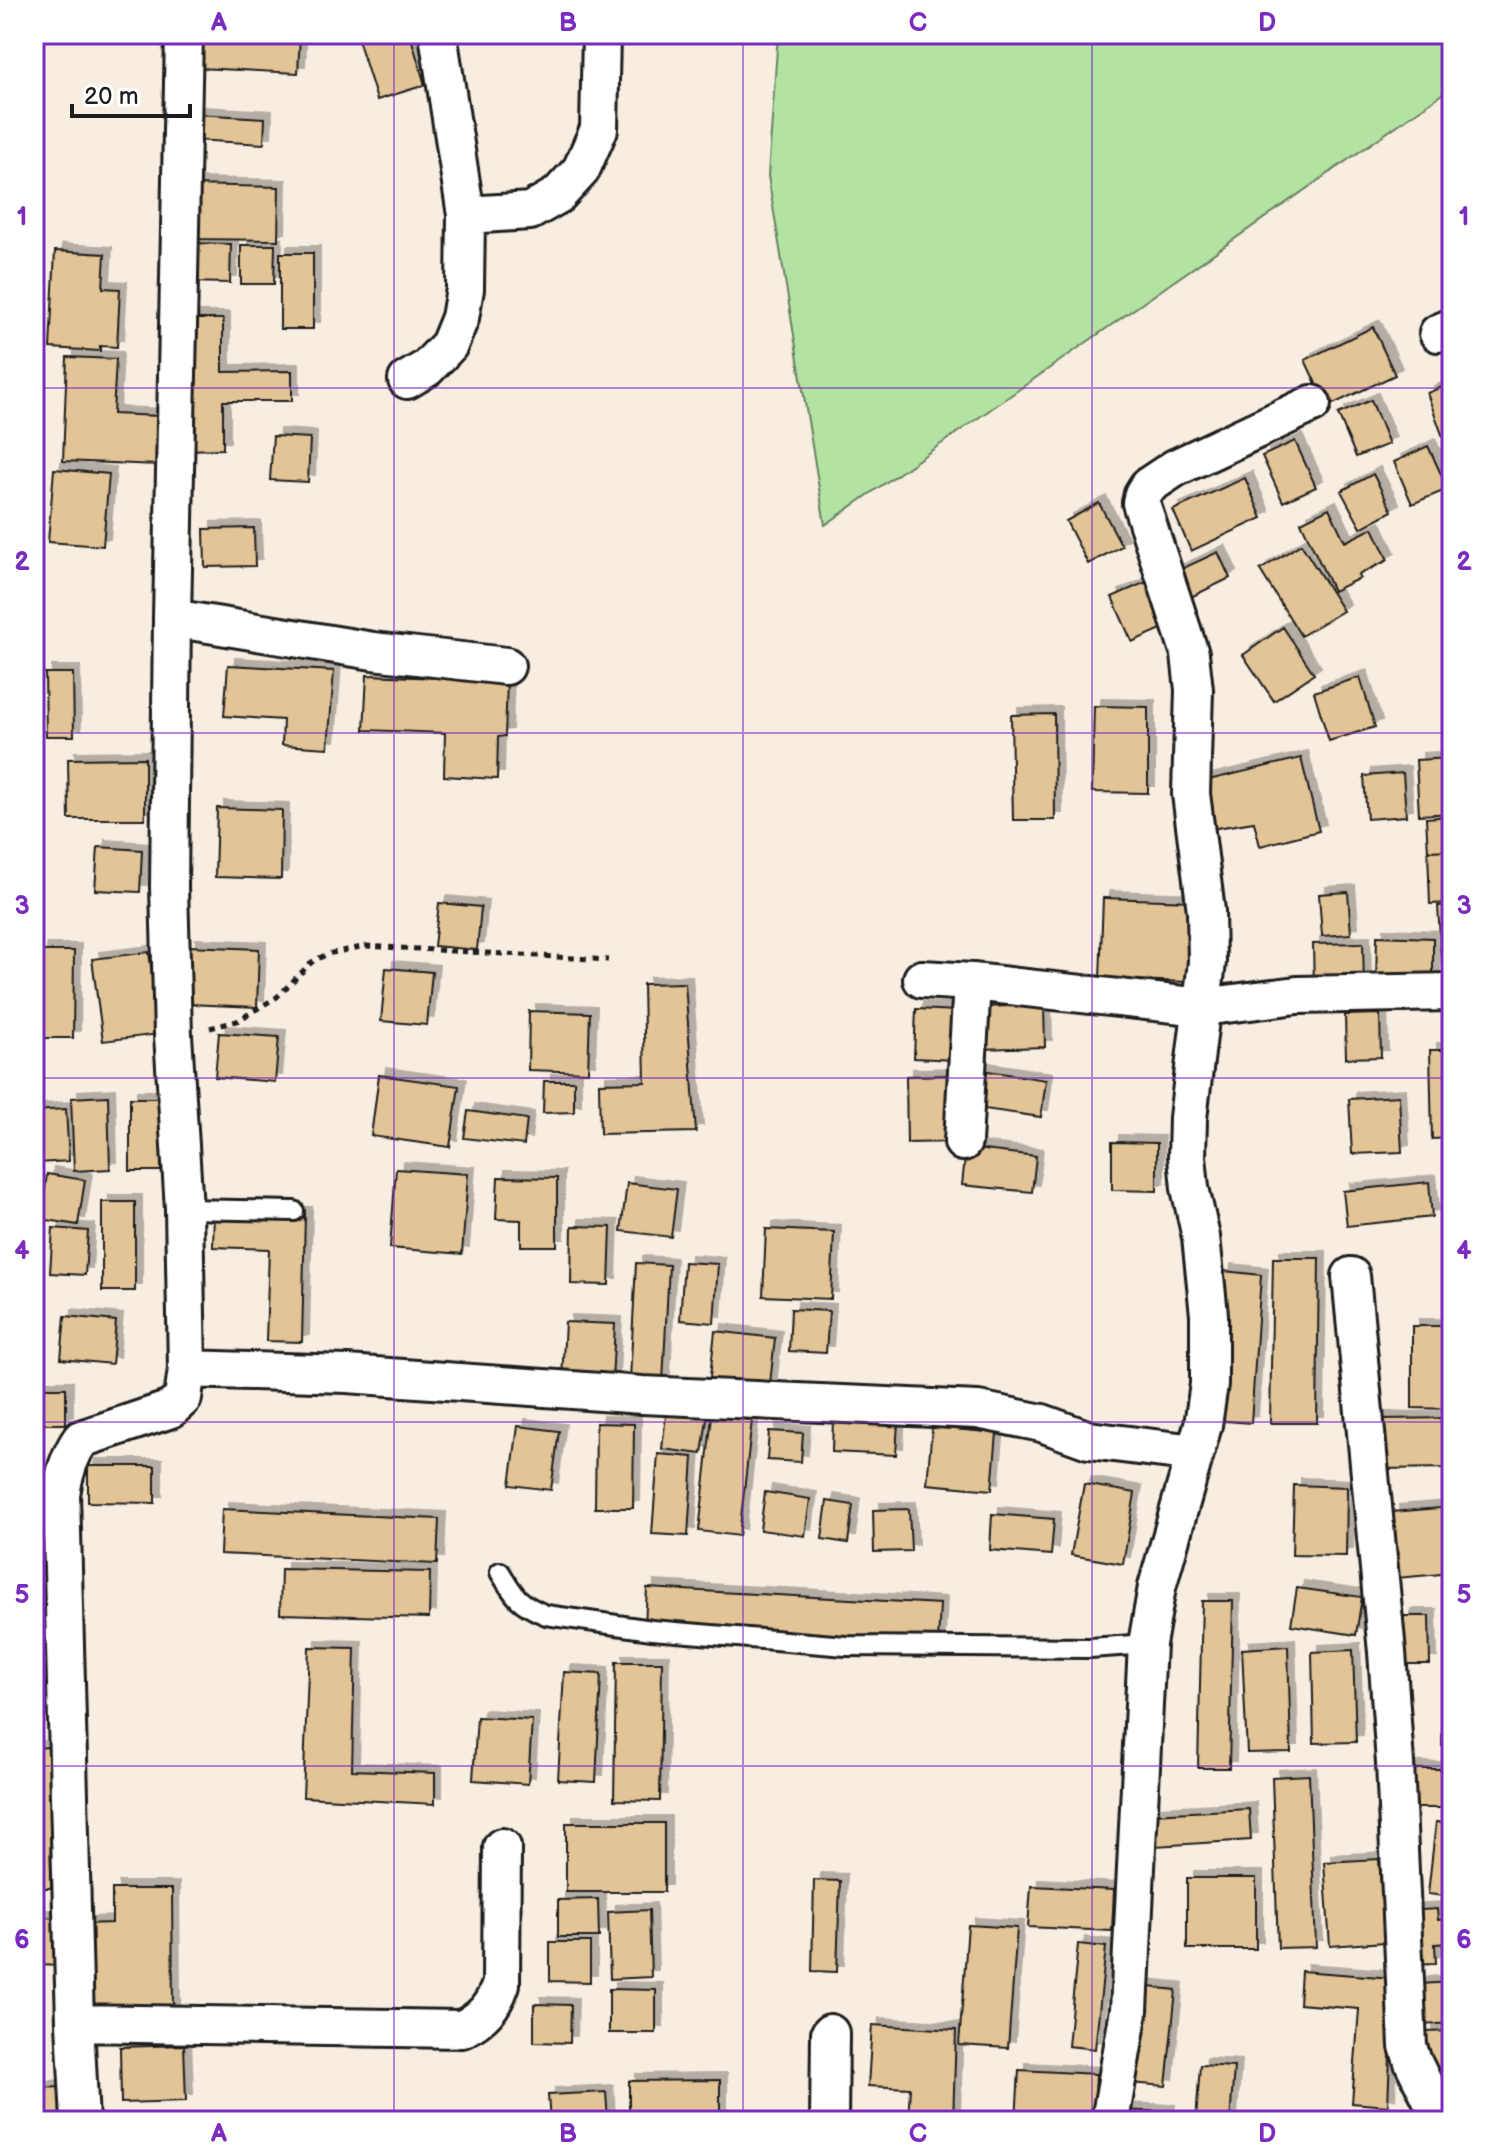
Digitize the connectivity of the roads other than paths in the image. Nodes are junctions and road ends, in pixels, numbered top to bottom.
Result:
1 (184, 34) edge
2 (438, 34) edge
3 (601, 34) edge
4 (466, 215) junction
5 (407, 380) dead end
6 (1312, 404) dead end
7 (172, 618) junction
8 (506, 666) dead end
9 (922, 979) dead end
10 (972, 982) junction
11 (1452, 992) edge
12 (1202, 1007) junction
13 (963, 1142) dead end
14 (184, 1209) junction
15 (294, 1211) dead end
16 (1351, 1276) dead end
17 (187, 1369) junction
18 (1195, 1453) junction
19 (500, 1572) dead end
20 (1147, 1644) junction
21 (502, 1847) dead end
22 (75, 2023) junction
23 (830, 2033) dead end
24 (80, 2121) edge
25 (829, 2121) edge
26 (1110, 2121) edge
27 (1442, 2121) edge

1 - 7 street
2 - 4 street
3 - 4 street
4 - 5 street
6 - 12 street
7 - 8 street
7 - 14 street
9 - 10 street
10 - 12 street
10 - 13 street
11 - 12 street
12 - 18 street
14 - 15 lane
14 - 17 street
16 - 27 street
17 - 18 street
17 - 22 street
18 - 20 street
19 - 20 lane
20 - 26 street
21 - 22 street
22 - 24 street
23 - 25 street

